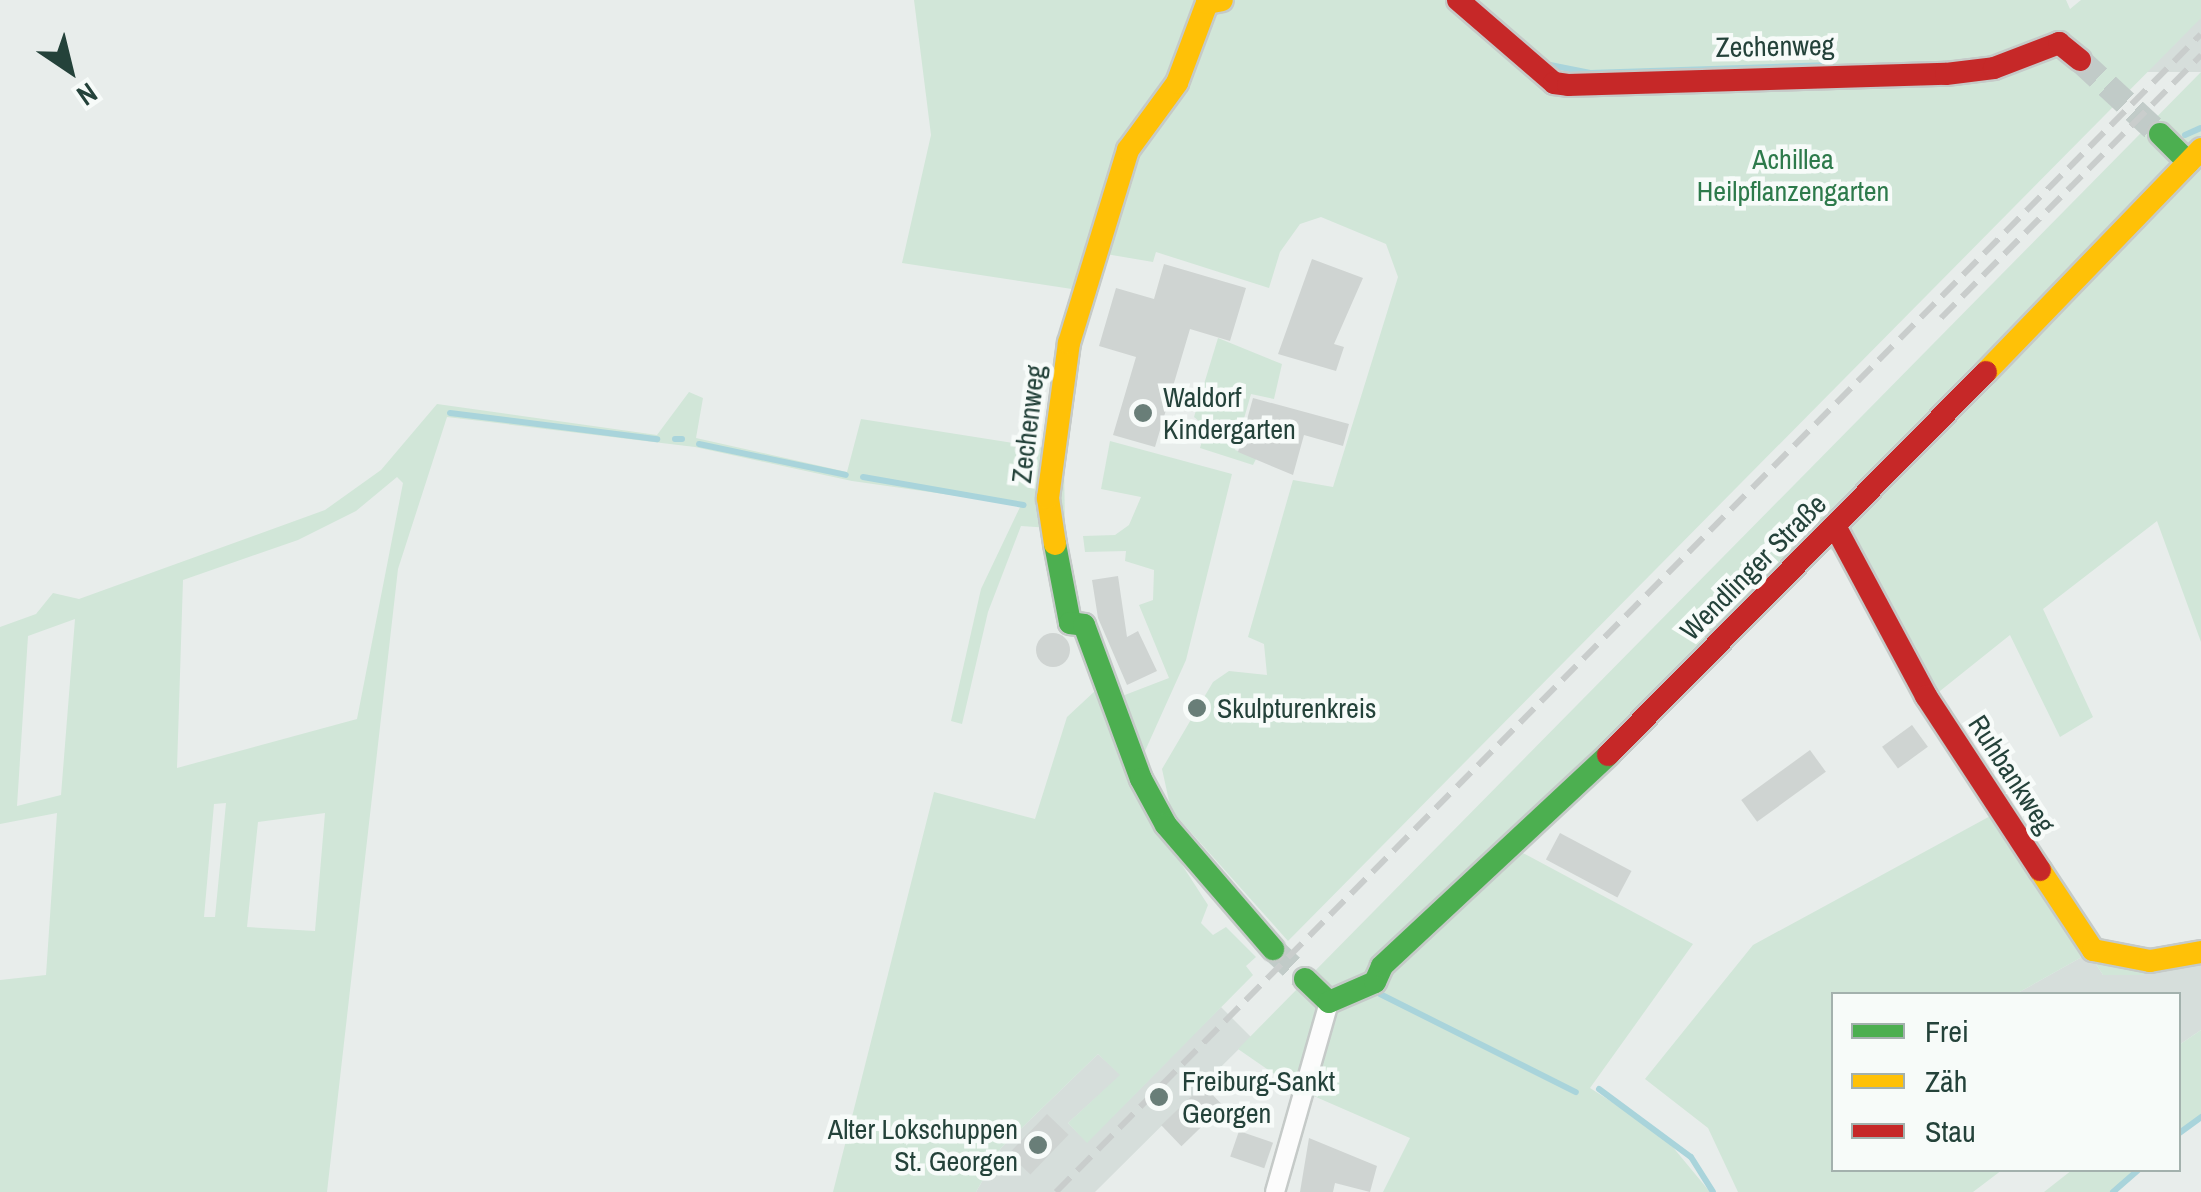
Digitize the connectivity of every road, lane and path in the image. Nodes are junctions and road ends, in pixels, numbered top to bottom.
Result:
1 (1222, 0) edge
2 (1458, 0) edge
3 (2080, 60) tunnel mouth
4 (2160, 134) tunnel mouth
5 (2194, 155) edge
6 (1836, 528) junction
7 (1273, 949) tunnel mouth
8 (2201, 952) edge
9 (1304, 979) tunnel mouth
10 (1329, 1002) junction
11 (1275, 1192) edge

1 - 7 street, Zechenweg
2 - 3 street, Zechenweg
4 - 5 street
5 - 6 street, Wendlinger Straße
6 - 8 street, Ruhbankweg
6 - 10 street, Wendlinger Straße
9 - 10 street
10 - 11 street

